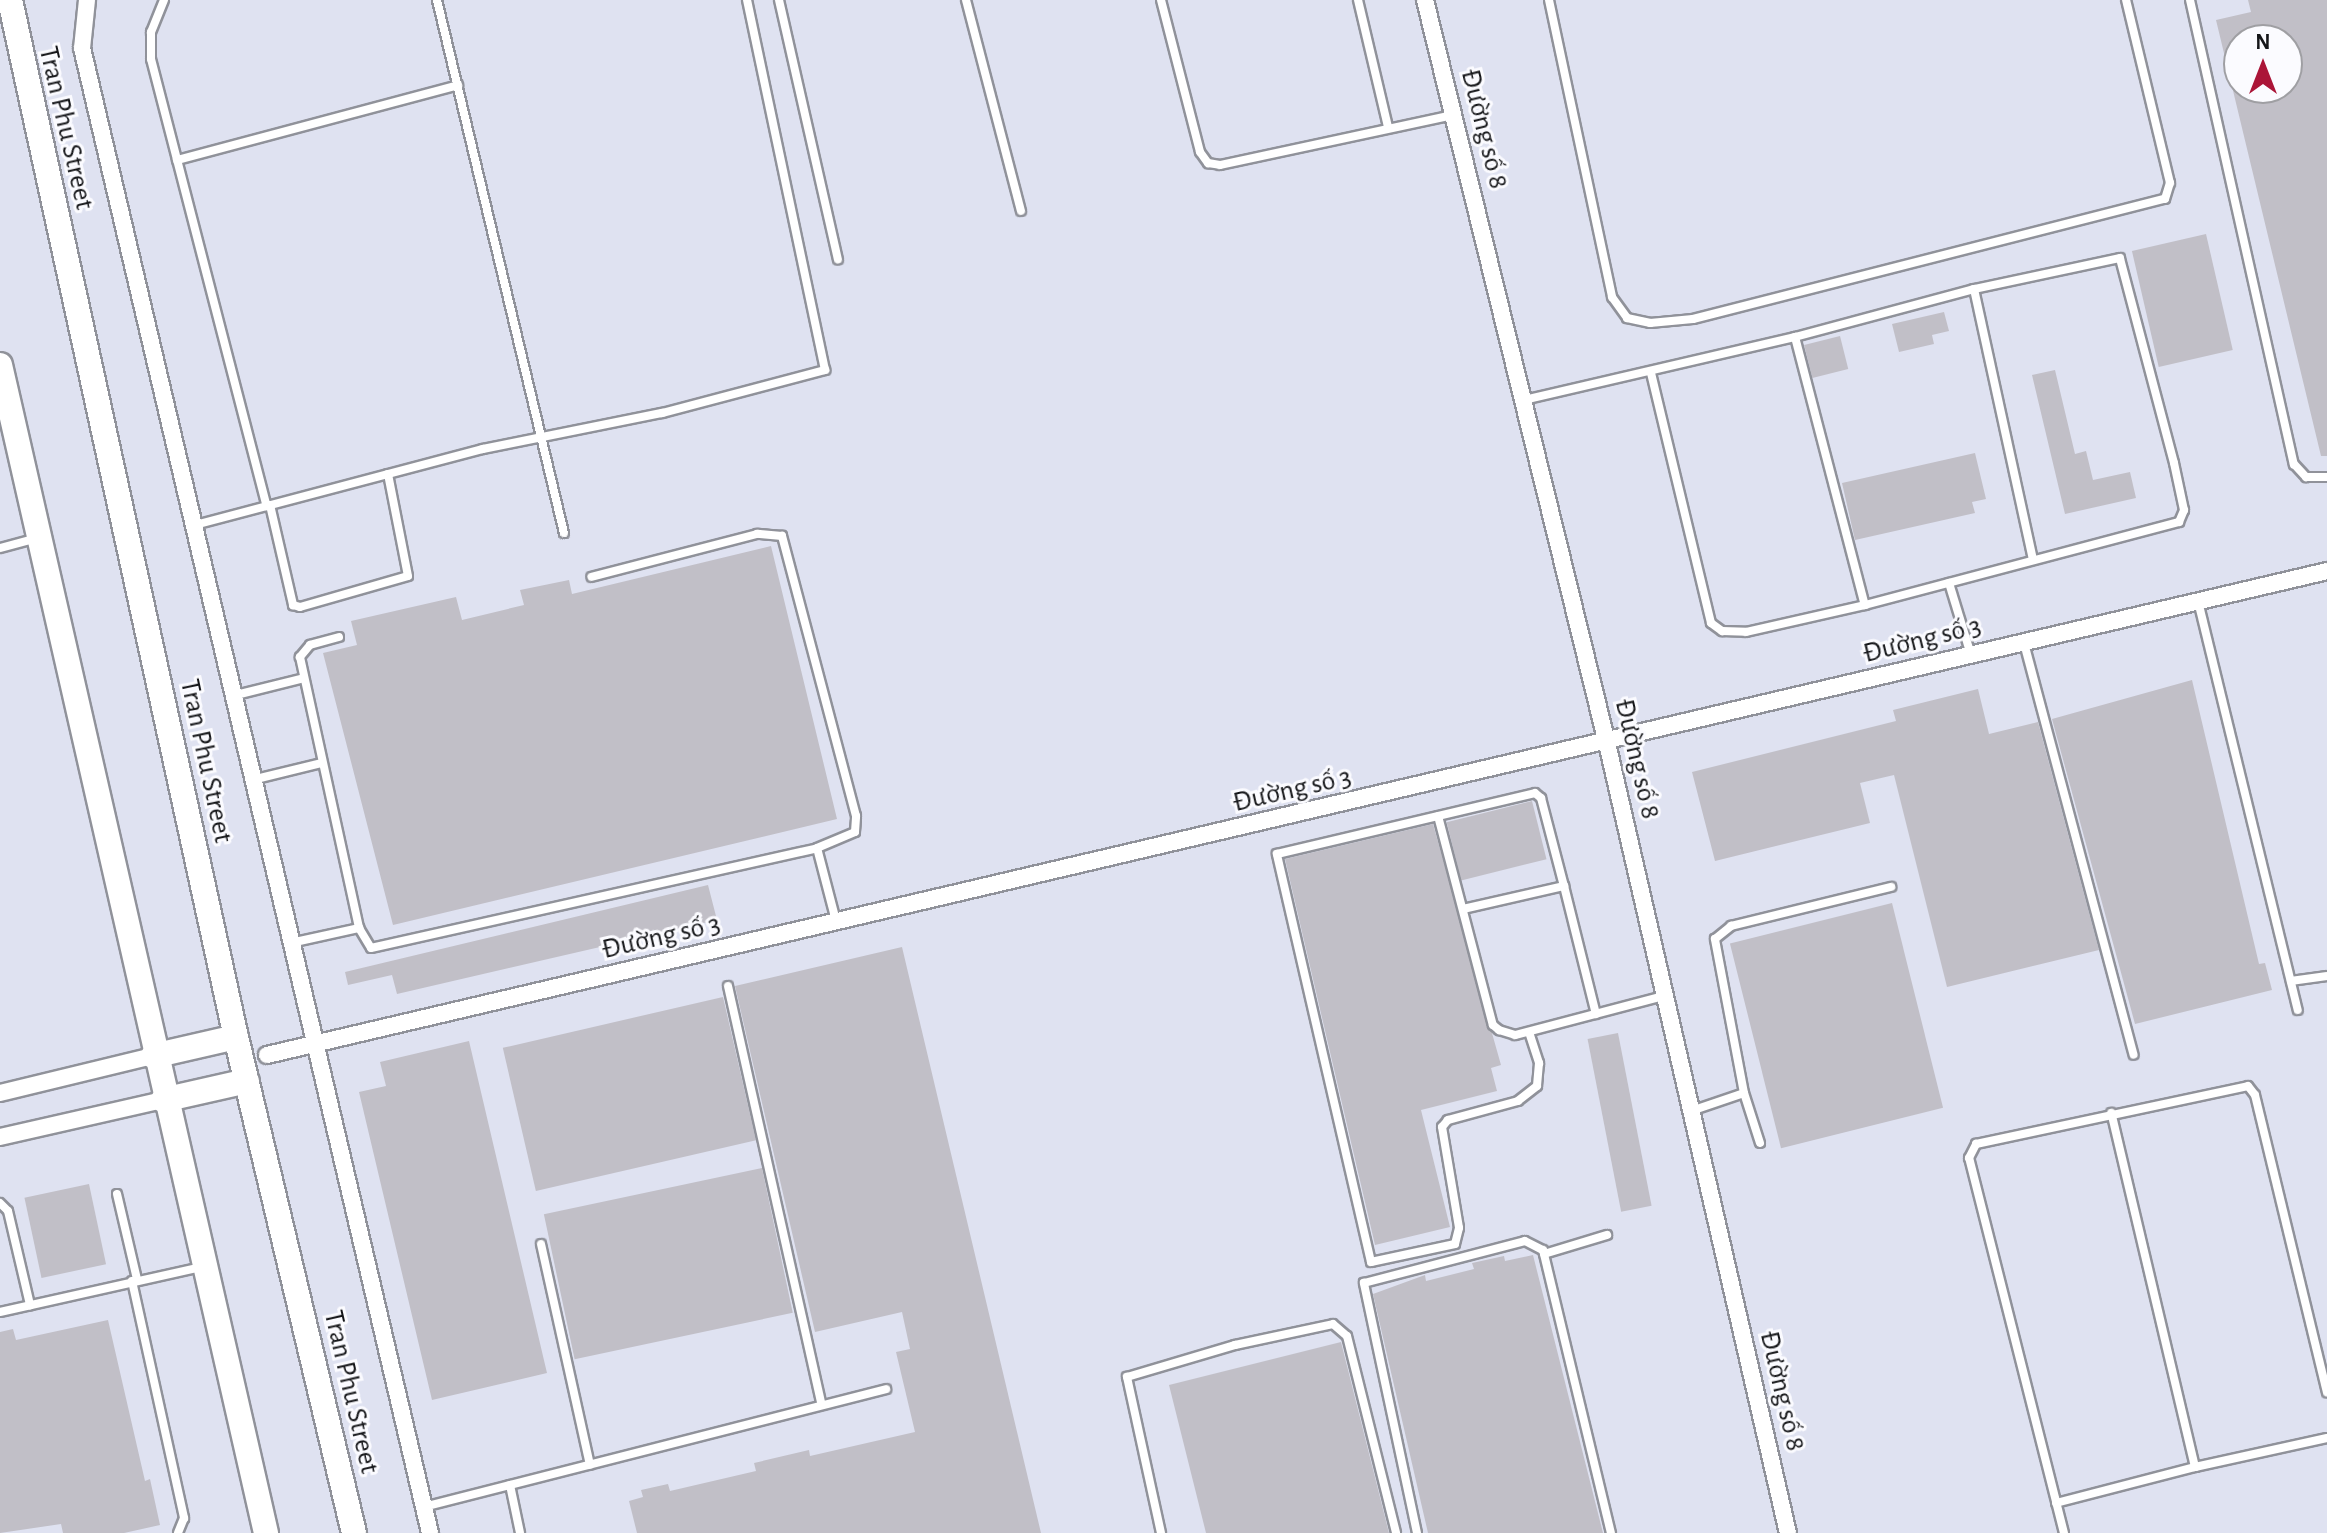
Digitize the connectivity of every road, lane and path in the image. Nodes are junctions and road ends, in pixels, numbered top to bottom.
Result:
1 (10, 0) edge
2 (87, 0) edge
3 (164, 0) edge
4 (437, 0) edge
5 (747, 0) edge
6 (779, 0) edge
7 (966, 0) edge
8 (1161, 0) edge
9 (1358, 0) edge
10 (1425, 0) edge
11 (1549, 0) edge
12 (2126, 0) edge
13 (2190, 0) edge
14 (458, 85) junction
15 (1453, 115) junction
16 (1388, 127) junction
17 (177, 160) junction
18 (1021, 211) dead end
19 (838, 259) dead end
20 (1974, 289) junction
21 (1795, 337) junction
22 (0, 365) edge
23 (1651, 373) junction
24 (1524, 400) junction
25 (543, 437) junction
26 (388, 474) junction
27 (2327, 477) edge
28 (268, 505) junction
29 (195, 525) junction
30 (564, 533) dead end
31 (38, 538) junction
32 (0, 548) edge
33 (2033, 560) junction
34 (2327, 571) edge
35 (591, 577) dead end
36 (1949, 583) junction
37 (2198, 601) junction
38 (1865, 605) junction
39 (339, 637) dead end
40 (2024, 643) junction
41 (1971, 655) junction
42 (304, 678) junction
43 (236, 695) junction
44 (1607, 743) junction
45 (321, 763) junction
46 (256, 779) junction
47 (1438, 816) junction
48 (817, 848) junction
49 (1564, 886) junction
50 (1891, 887) dead end
51 (1463, 909) junction
52 (837, 923) junction
53 (359, 928) junction
54 (295, 942) junction
55 (2327, 976) edge
56 (2291, 981) junction
57 (728, 986) dead end
58 (1665, 995) junction
59 (2298, 1010) dead end
60 (1596, 1014) junction
61 (1529, 1032) junction
62 (236, 1037) junction
63 (318, 1044) junction
64 (267, 1055) junction
65 (2134, 1055) dead end
66 (153, 1056) junction
67 (247, 1081) junction
68 (0, 1093) edge
69 (1744, 1093) junction
70 (163, 1100) junction
71 (1691, 1111) junction
72 (2111, 1113) junction
73 (0, 1137) edge
74 (1760, 1143) dead end
75 (117, 1194) dead end
76 (0, 1203) edge
77 (1607, 1235) dead end
78 (541, 1244) dead end
79 (1544, 1254) junction
80 (203, 1267) junction
81 (135, 1280) junction
82 (30, 1305) junction
83 (0, 1312) edge
84 (886, 1389) dead end
85 (2327, 1392) edge
86 (822, 1405) junction
87 (2327, 1438) edge
88 (590, 1465) junction
89 (2195, 1467) junction
90 (510, 1485) junction
91 (2056, 1503) junction
92 (424, 1507) junction
93 (178, 1533) edge
94 (266, 1533) edge
95 (354, 1533) edge
96 (430, 1533) edge
97 (520, 1533) edge
98 (1161, 1533) edge
99 (1396, 1533) edge
100 (1417, 1533) edge
101 (1611, 1533) edge
102 (1788, 1533) edge
103 (2064, 1533) edge

1 - 62 main road, Tran Phu Street
2 - 29 street
3 - 17 lane
4 - 14 lane
5 - 25 lane
6 - 19 lane
7 - 18 lane
8 - 16 lane
9 - 16 lane
10 - 15 street, Đường số 8
11 - 12 lane
13 - 27 lane
14 - 17 lane
14 - 25 lane
15 - 16 lane
15 - 24 street, Đường số 8
17 - 28 lane
20 - 21 lane
20 - 33 lane
20 - 33 lane
21 - 23 lane
21 - 38 lane
22 - 31 main road
23 - 24 lane
23 - 38 lane
24 - 44 street, Đường số 8
25 - 26 lane
25 - 30 lane
26 - 28 lane
26 - 28 lane
28 - 29 lane
29 - 43 street
31 - 32 lane
31 - 66 main road
33 - 36 lane
34 - 37 street, Đường số 3
35 - 48 lane
36 - 38 lane
36 - 41 lane
37 - 40 street, Đường số 3
37 - 56 lane
39 - 42 lane
40 - 41 street, Đường số 3
40 - 65 lane
41 - 44 street, Đường số 3
42 - 43 lane
42 - 45 lane
43 - 46 street
44 - 52 street, Đường số 3
44 - 58 street, Đường số 8
45 - 46 lane
45 - 53 lane
46 - 54 street
47 - 49 lane
47 - 51 lane
47 - 61 lane
48 - 52 lane
48 - 53 lane
49 - 51 lane
49 - 60 lane
50 - 69 lane
51 - 61 lane
52 - 63 street, Đường số 3
53 - 54 lane
54 - 63 street
55 - 56 lane
56 - 59 lane
57 - 86 lane
58 - 60 lane
58 - 71 street, Đường số 8
60 - 61 lane
62 - 64 street
62 - 66 main road
62 - 67 main road, Tran Phu Street
63 - 64 street, Đường số 3
63 - 92 street
64 - 67 street
66 - 68 street
66 - 70 main road
67 - 70 main road
67 - 95 main road, Tran Phu Street
69 - 71 lane
69 - 74 lane
70 - 73 street
70 - 80 main road
71 - 102 street, Đường số 8
72 - 85 lane
72 - 89 lane
72 - 91 lane
75 - 81 lane
76 - 82 lane
77 - 79 lane
78 - 88 lane
79 - 100 lane
79 - 101 lane
80 - 81 lane
80 - 94 main road
81 - 82 lane
81 - 93 lane
82 - 83 lane
84 - 86 lane
86 - 88 lane
87 - 89 lane
88 - 90 lane
89 - 91 lane
90 - 92 lane
90 - 97 lane
91 - 103 lane
92 - 96 street
98 - 99 lane

